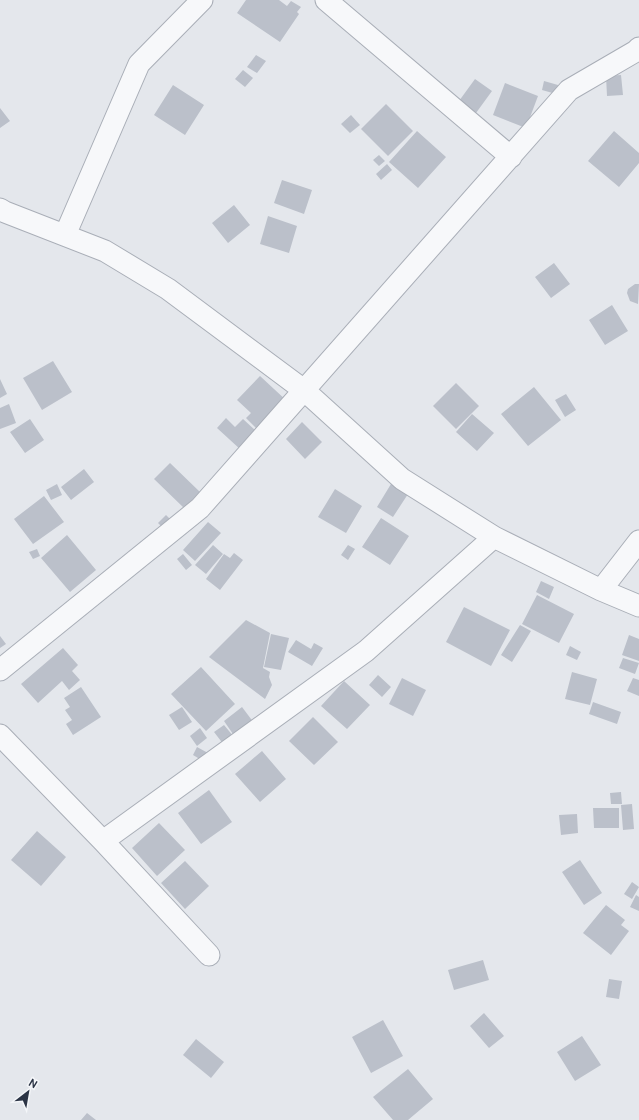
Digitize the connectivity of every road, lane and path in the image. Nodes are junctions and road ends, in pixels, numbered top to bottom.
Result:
1 (202, 0) edge
2 (326, 0) edge
3 (639, 48) edge
4 (511, 157) junction
5 (0, 209) edge
6 (65, 235) junction
7 (305, 391) junction
8 (494, 537) junction
9 (639, 541) edge
10 (601, 590) junction
11 (639, 606) edge
12 (0, 670) edge
13 (0, 735) edge
14 (103, 841) junction
15 (209, 955) dead end

1 - 6 street
2 - 4 street
3 - 4 street
4 - 7 street
5 - 6 street
6 - 7 street
7 - 8 street
7 - 12 street
8 - 10 street
8 - 14 street
9 - 10 street
10 - 11 street
13 - 14 street
14 - 15 street

